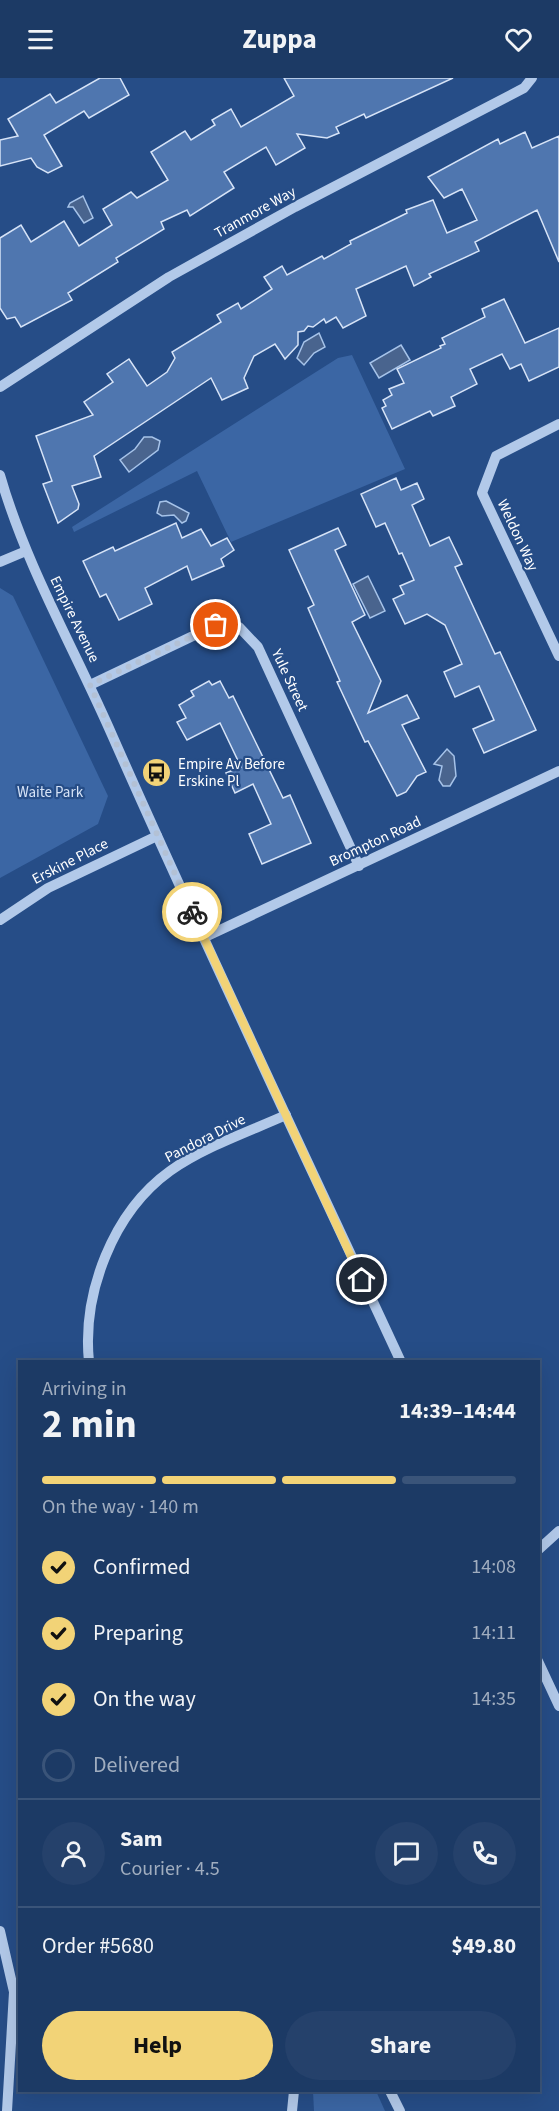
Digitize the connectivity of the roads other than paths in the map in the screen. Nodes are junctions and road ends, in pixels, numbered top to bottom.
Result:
1 (532, 78) edge
2 (0, 387) edge
3 (559, 424) edge
4 (0, 475) edge
5 (26, 551) junction
6 (0, 562) edge
7 (559, 656) edge
8 (90, 685) junction
9 (559, 771) edge
10 (157, 836) junction
11 (359, 866) junction
12 (0, 920) edge
13 (203, 938) junction
14 (286, 1114) junction
15 (90, 1360) edge
16 (399, 1360) edge
17 (559, 1531) edge
18 (540, 1548) edge
19 (540, 1665) edge
20 (559, 1706) edge
21 (0, 1931) edge
22 (294, 2092) edge
23 (390, 2092) edge
24 (7, 2111) edge
25 (292, 2111) edge
26 (400, 2111) edge

1 - 2 street, Tranmore Way
3 - 7 street, Weldon Way
4 - 5 street, Empire Avenue
5 - 6 street
5 - 8 street, Empire Avenue
8 - 10 street, Empire Avenue
8 - 11 street, Yule Street
9 - 11 street, Brompton Road
10 - 12 street, Erskine Place
10 - 13 street, Empire Avenue
11 - 13 street, Brompton Road
13 - 14 street, Empire Avenue
14 - 15 street, Pandora Drive
14 - 16 street, Empire Avenue
17 - 18 street
19 - 20 street
21 - 24 street
22 - 25 street
23 - 26 street

